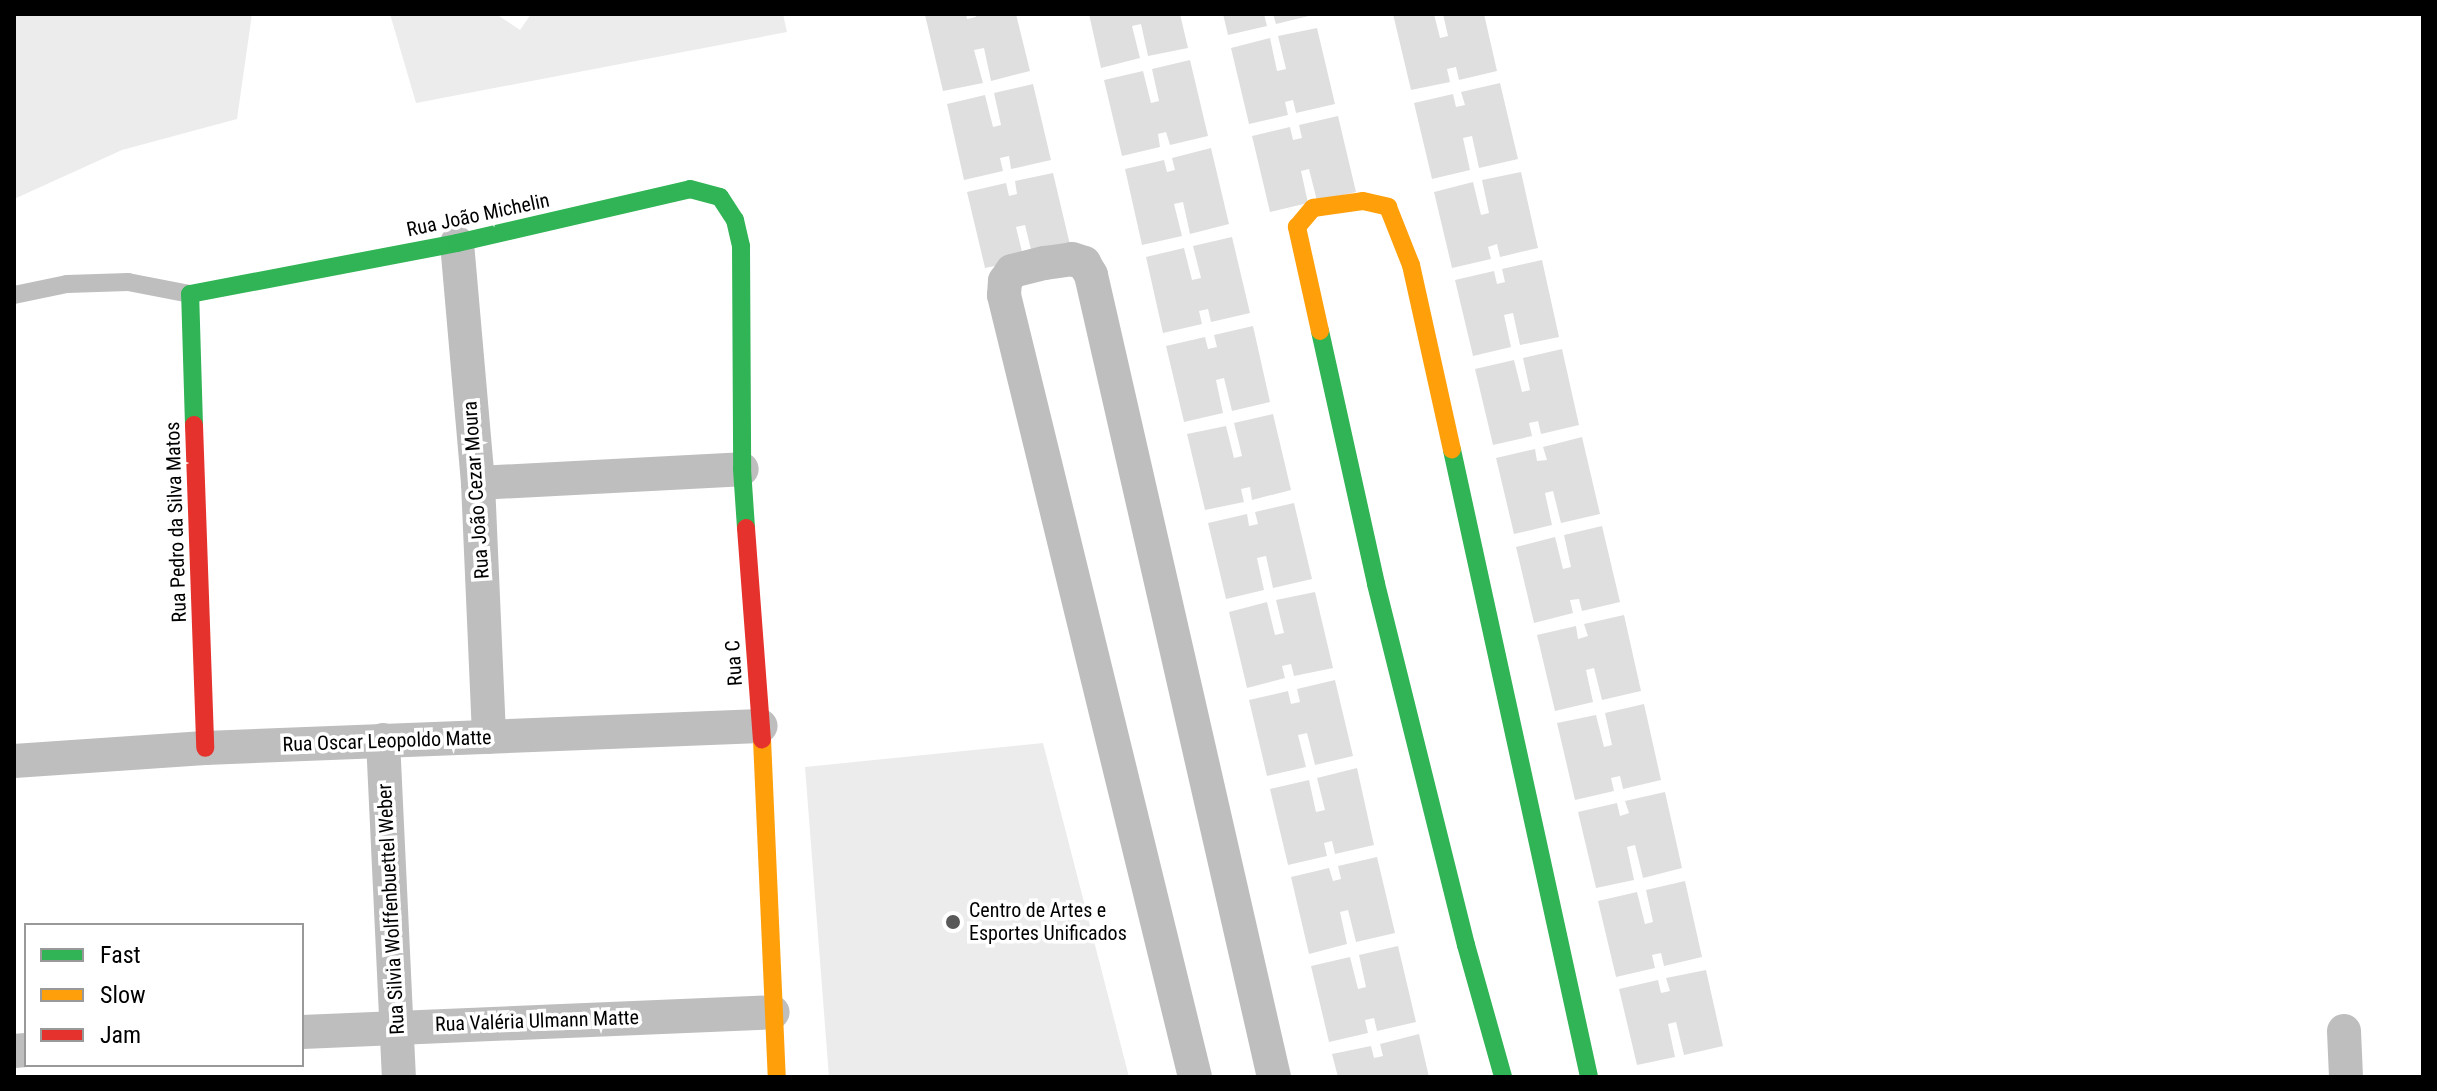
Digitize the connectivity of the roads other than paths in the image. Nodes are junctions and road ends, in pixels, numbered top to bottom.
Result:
1 (457, 243) junction
2 (741, 246) joint
3 (190, 294) junction
4 (14, 295) edge
5 (742, 469) junction
6 (478, 483) junction
7 (761, 726) junction
8 (489, 737) junction
9 (383, 740) junction
10 (205, 748) junction
11 (14, 761) edge
12 (773, 1012) junction
13 (397, 1026) junction
14 (2344, 1031) dead end
15 (304, 1032) edge
16 (399, 1077) edge
17 (777, 1077) edge
18 (1195, 1077) edge
19 (1274, 1077) edge
20 (1503, 1077) edge
21 (1589, 1077) edge
22 (2346, 1077) edge

1 - 2 street, Rua João Michelin
1 - 3 street, Rua João Michelin
1 - 6 street, Rua João Cezar Moura
2 - 5 street, Rua C
3 - 4 lane
3 - 10 street, Rua Pedro da Silva Matos
5 - 6 street
5 - 7 street, Rua C
6 - 8 street, Rua João Cezar Moura
7 - 8 street, Rua Oscar Leopoldo Matte
7 - 12 street, Rua C
8 - 9 street, Rua Oscar Leopoldo Matte
9 - 10 street, Rua Oscar Leopoldo Matte
9 - 13 street, Rua Silvia Wolffenbuettel Weber
10 - 11 street, Rua Oscar Leopoldo Matte
12 - 13 street, Rua Valéria Ulmann Matte
12 - 17 street, Rua C
13 - 15 street, Rua Valéria Ulmann Matte
13 - 16 street, Rua Silvia Wolffenbuettel Weber
14 - 22 street
18 - 19 street
20 - 21 street

